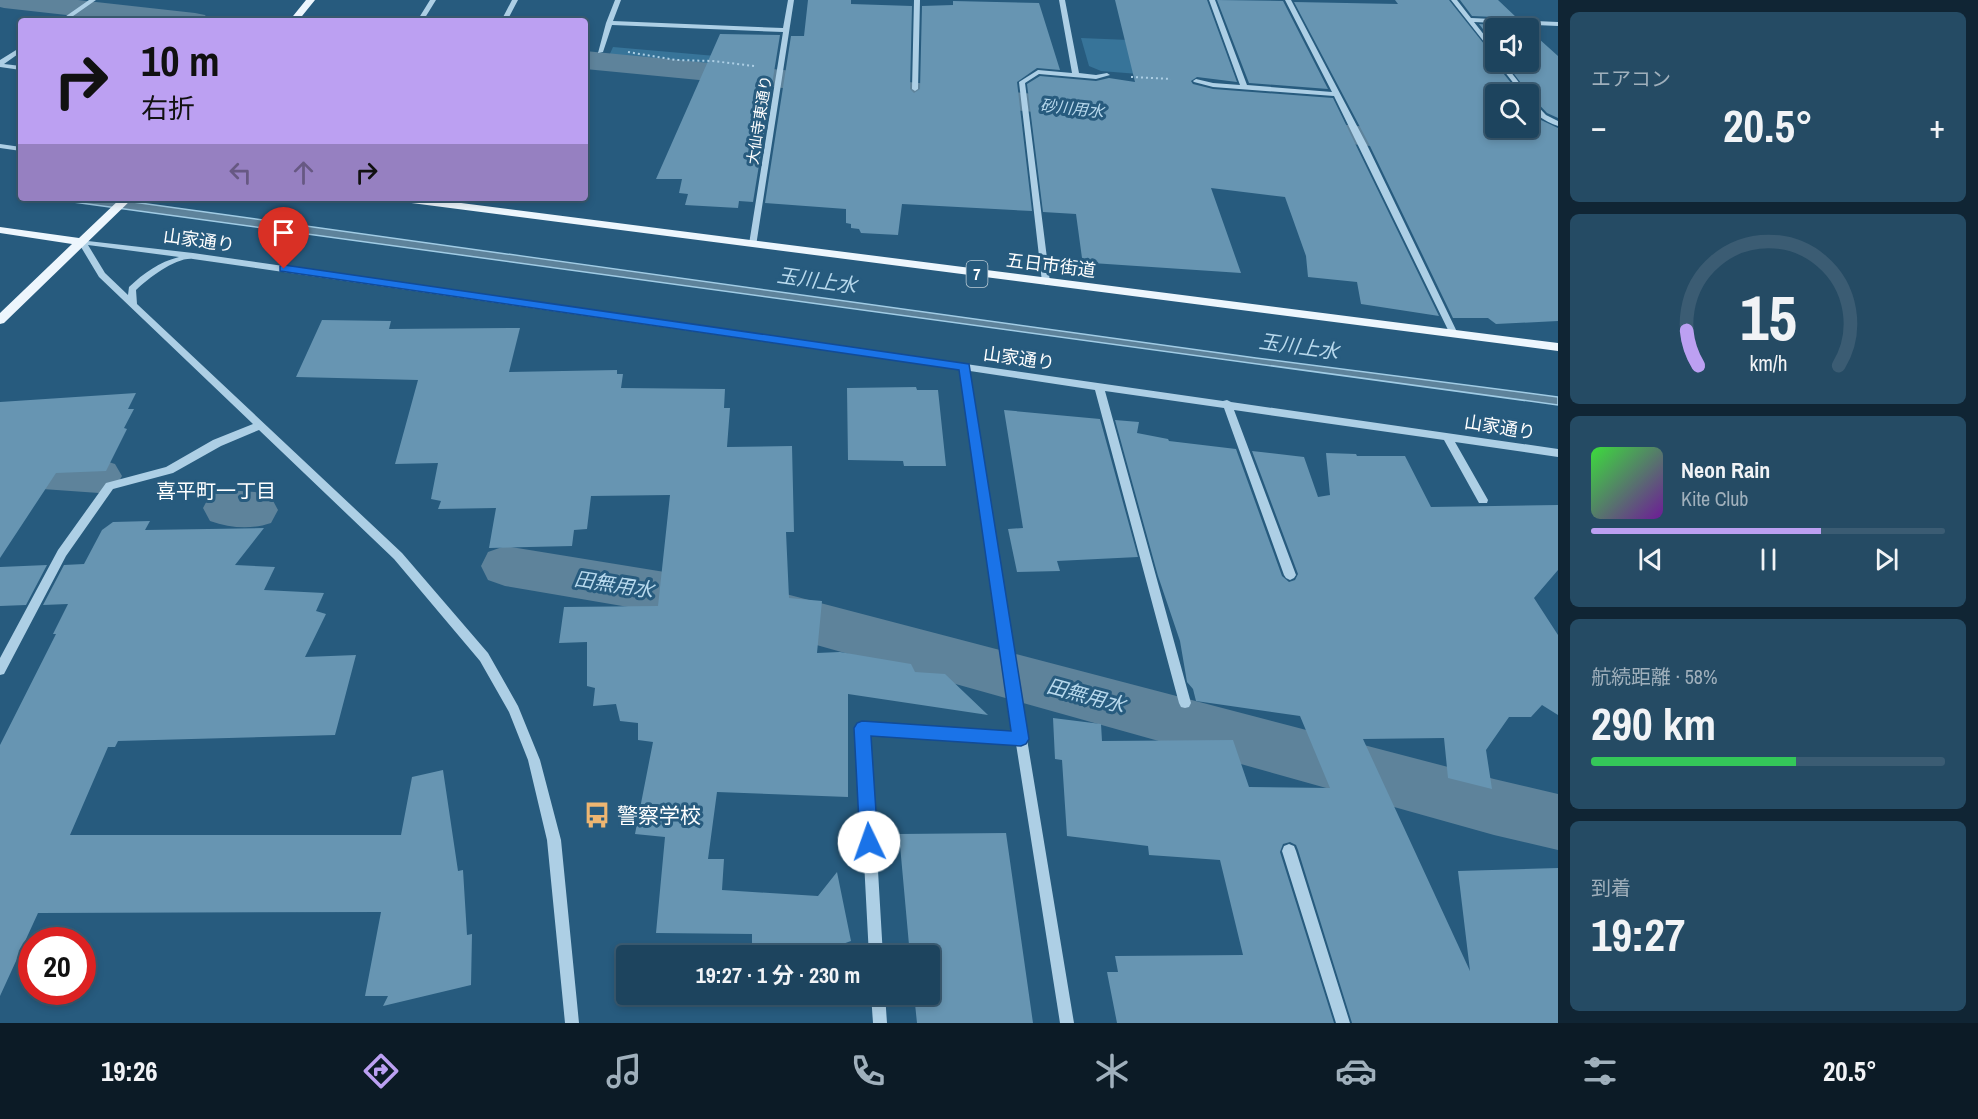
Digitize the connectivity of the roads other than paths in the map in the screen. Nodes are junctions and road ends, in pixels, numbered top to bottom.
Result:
1 (311, 0) edge
2 (433, 0) edge
3 (515, 0) edge
4 (618, 0) edge
5 (792, 0) edge
6 (917, 0) edge
7 (1062, 0) edge
8 (1212, 0) edge
9 (1288, 0) edge
10 (1454, 0) edge
11 (90, 2) edge
12 (66, 18) edge
13 (296, 18) edge
14 (422, 18) edge
15 (506, 18) edge
16 (1469, 20) junction
17 (609, 23) junction
18 (1558, 24) edge
19 (787, 30) junction
20 (1485, 41) edge
21 (600, 50) road end
22 (18, 51) edge
23 (0, 64) edge
24 (18, 67) edge
25 (1508, 72) edge
26 (1076, 75) junction
27 (1107, 75) road end
28 (1196, 81) road end
29 (1518, 84) edge
30 (1244, 87) junction
31 (915, 89) dead end
32 (1336, 94) junction
33 (1539, 112) edge
34 (1558, 124) edge
35 (0, 146) edge
36 (18, 149) edge
37 (124, 201) edge
38 (419, 201) edge
39 (0, 230) edge
40 (82, 242) junction
41 (753, 244) junction
42 (193, 256) junction
43 (1046, 282) junction
44 (133, 304) junction
45 (0, 320) edge
46 (1454, 333) junction
47 (1558, 347) edge
48 (964, 367) junction
49 (1099, 386) junction
50 (1227, 404) junction
51 (261, 425) junction
52 (1447, 436) junction
53 (1558, 453) edge
54 (1483, 501) dead end
55 (1290, 575) dead end
56 (0, 670) edge
57 (1185, 703) dead end
58 (1021, 739) junction
59 (1289, 851) dead end
60 (875, 945) edge
61 (879, 1005) edge
62 (572, 1023) edge
63 (880, 1023) edge
64 (1067, 1023) edge
65 (1343, 1023) edge

1 - 13 main road
2 - 14 street
3 - 15 street
4 - 17 street
5 - 19 street, 大仙寺東通り
6 - 31 street
7 - 26 street
8 - 30 street
9 - 32 street
10 - 16 street
11 - 12 street
16 - 18 street
16 - 20 street
17 - 19 street
17 - 21 street
19 - 41 street, 大仙寺東通り
22 - 23 street
23 - 24 street
25 - 29 street
26 - 27 street
26 - 43 street
28 - 30 street
30 - 32 street
32 - 46 street
33 - 34 street
35 - 36 street
37 - 40 main road
38 - 41 main road, 五日市街道 / 7
39 - 40 main road
40 - 42 street, 山家通り
40 - 44 street
40 - 45 main road
41 - 43 main road, 五日市街道 / 7
42 - 44 street
42 - 48 street, 山家通り
43 - 46 main road, 五日市街道 / 7
44 - 51 street
46 - 47 main road, 五日市街道 / 7
48 - 49 street, 山家通り
48 - 58 street
49 - 50 street, 山家通り
49 - 57 street
50 - 52 street, 山家通り
50 - 55 street
51 - 56 street
51 - 62 street
52 - 53 street, 山家通り
52 - 54 street
58 - 60 street
58 - 64 street
59 - 65 street
61 - 63 street

